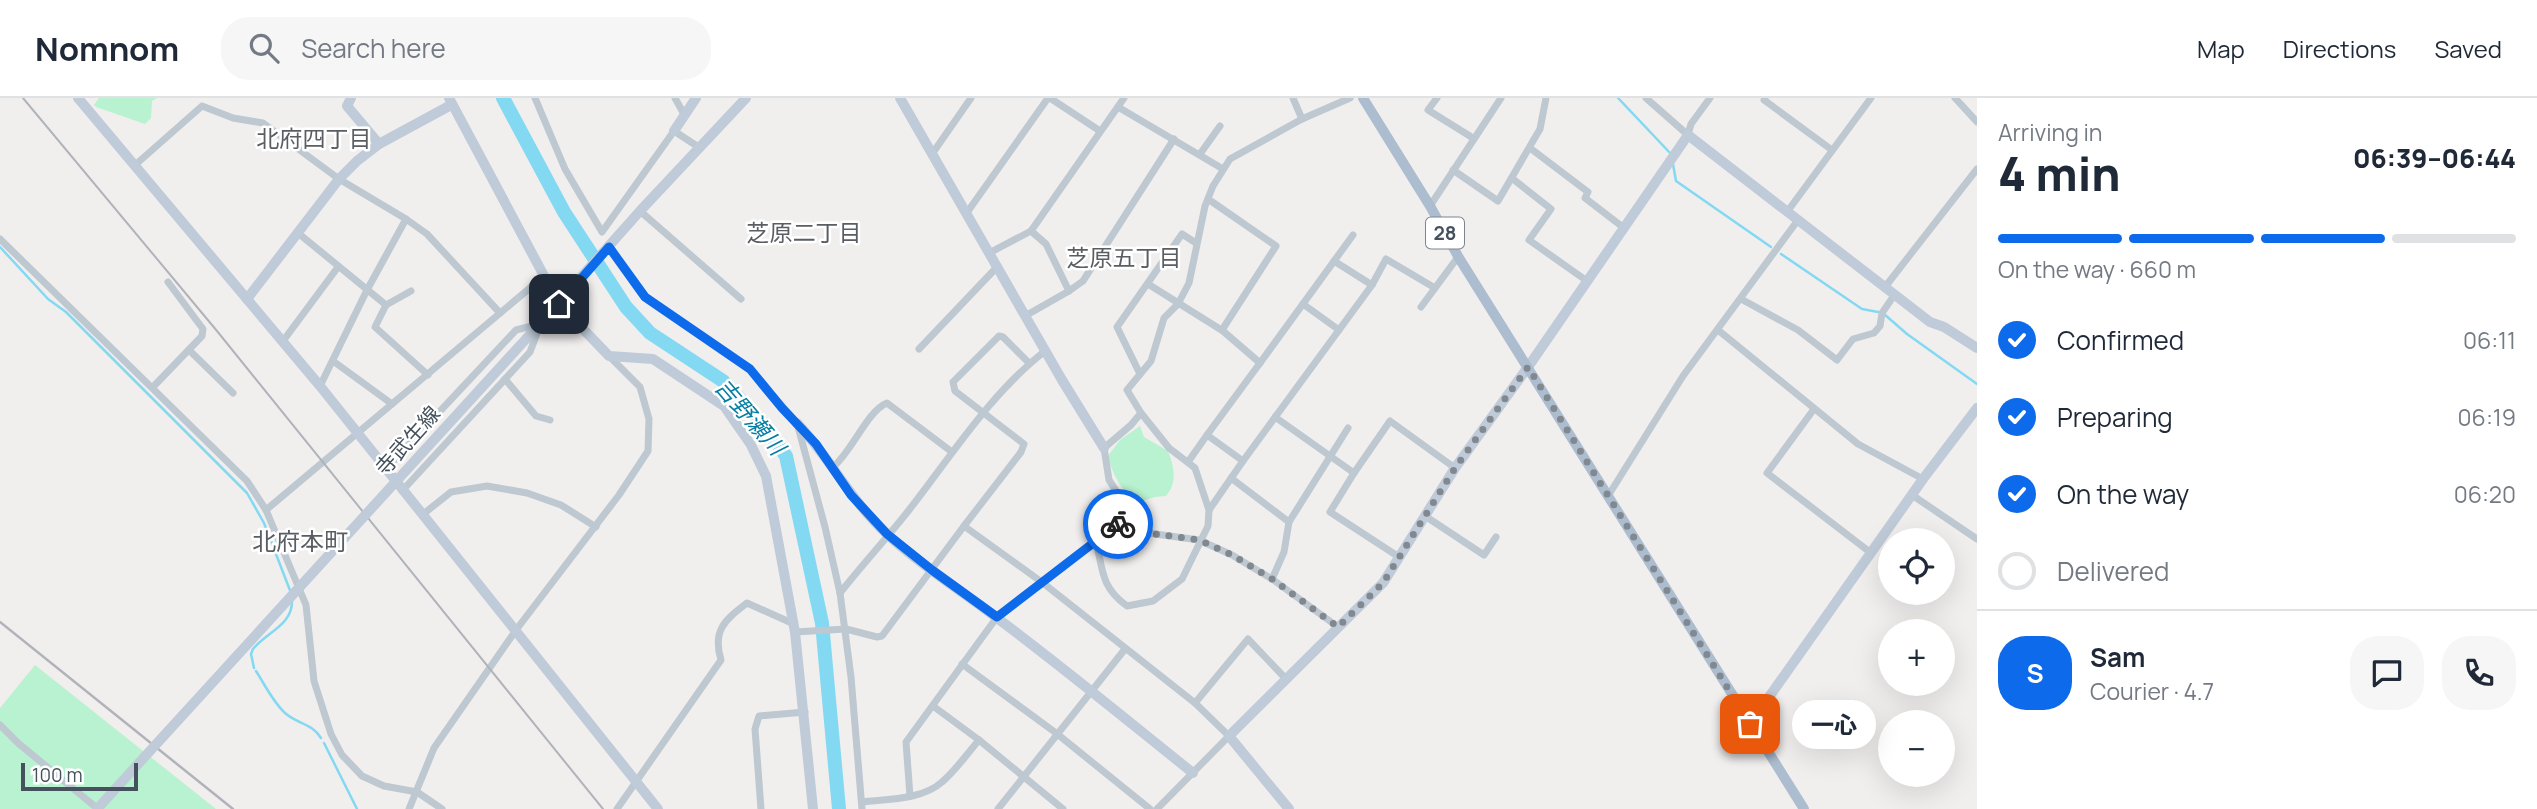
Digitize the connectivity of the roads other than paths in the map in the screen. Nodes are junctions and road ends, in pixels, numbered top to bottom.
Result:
1 (78, 98) edge
2 (351, 98) edge
3 (536, 98) edge
4 (675, 98) edge
5 (696, 98) edge
6 (746, 98) edge
7 (900, 98) edge
8 (971, 98) edge
9 (1049, 98) edge
10 (1124, 98) edge
11 (1293, 98) edge
12 (1350, 98) edge
13 (1363, 98) edge
14 (1437, 98) edge
15 (1501, 98) edge
16 (1546, 98) edge
17 (1646, 98) edge
18 (1710, 98) edge
19 (1765, 98) edge
20 (1871, 98) edge
21 (1955, 98) edge
22 (450, 102) edge
23 (1118, 107) junction
24 (685, 116) junction
25 (1301, 119) junction
26 (1977, 122) edge
27 (1220, 126) dead end
28 (674, 131) junction
29 (1100, 131) junction
30 (1688, 135) junction
31 (1473, 138) junction
32 (1174, 139) junction
33 (379, 144) junction
34 (700, 148) junction
35 (1530, 148) junction
36 (1832, 150) junction
37 (932, 154) junction
38 (1200, 154) junction
39 (134, 166) junction
40 (1223, 169) junction
41 (1977, 169) edge
42 (1453, 170) junction
43 (339, 179) junction
44 (1513, 179) junction
45 (1208, 199) junction
46 (1430, 206) junction
47 (640, 211) junction
48 (1787, 212) junction
49 (966, 214) junction
50 (406, 219) junction
51 (1798, 220) junction
52 (1624, 228) junction
53 (1031, 231) junction
54 (298, 233) junction
55 (1353, 234) dead end
56 (0, 239) edge
57 (1196, 243) junction
58 (607, 249) junction
59 (989, 253) junction
60 (1458, 257) junction
61 (1334, 261) junction
62 (338, 267) junction
63 (997, 267) junction
64 (543, 277) junction
65 (1587, 281) junction
66 (169, 282) dead end
67 (1148, 284) junction
68 (1372, 285) junction
69 (1885, 287) junction
70 (1434, 288) junction
71 (367, 290) junction
72 (411, 291) dead end
73 (1069, 291) junction
74 (1895, 294) junction
75 (247, 299) junction
76 (741, 299) dead end
77 (1741, 299) junction
78 (561, 301) junction
79 (1178, 303) junction
80 (1303, 304) junction
81 (386, 305) junction
82 (1421, 307) dead end
83 (500, 313) junction
84 (1025, 316) junction
85 (540, 324) junction
86 (1222, 330) junction
87 (1339, 330) junction
88 (1718, 330) junction
89 (283, 341) junction
90 (1977, 348) edge
91 (919, 349) dead end
92 (189, 350) junction
93 (1045, 351) junction
94 (610, 356) junction
95 (333, 361) junction
96 (1029, 363) junction
97 (1260, 363) junction
98 (1528, 367) junction
99 (1140, 374) junction
100 (428, 375) junction
101 (505, 379) junction
102 (320, 386) junction
103 (153, 387) junction
104 (233, 393) dead end
105 (392, 404) junction
106 (1814, 409) junction
107 (984, 412) junction
108 (1976, 412) edge
109 (1141, 413) junction
110 (1275, 417) junction
111 (550, 420) dead end
112 (797, 423) junction
113 (1348, 428) dead end
114 (356, 435) junction
115 (1207, 435) junction
116 (1104, 448) junction
117 (952, 452) junction
118 (1330, 456) junction
119 (1243, 461) junction
120 (1188, 462) junction
121 (832, 468) junction
122 (1455, 468) junction
123 (385, 470) junction
124 (1354, 473) junction
125 (1231, 478) junction
126 (1923, 480) junction
127 (402, 491) junction
128 (1912, 495) junction
129 (1608, 496) junction
130 (267, 510) junction
131 (1209, 510) junction
132 (1131, 514) junction
133 (422, 515) junction
134 (1425, 516) junction
135 (1289, 522) junction
136 (964, 526) junction
137 (596, 527) junction
138 (887, 534) junction
139 (1496, 537) dead end
140 (1977, 539) edge
141 (1199, 540) junction
142 (1096, 541) junction
143 (1871, 553) junction
144 (1399, 557) junction
145 (932, 570) junction
146 (1272, 579) junction
147 (1043, 583) junction
148 (840, 593) junction
149 (997, 617) junction
150 (1338, 627) junction
151 (794, 628) junction
152 (846, 629) junction
153 (516, 630) junction
154 (1125, 649) junction
155 (962, 664) junction
156 (1286, 679) junction
157 (1090, 691) junction
158 (1195, 703) junction
159 (933, 706) junction
160 (805, 712) junction
161 (1750, 724) junction
162 (0, 725) edge
163 (1056, 733) junction
164 (1229, 736) junction
165 (979, 740) junction
166 (1193, 773) junction
167 (1023, 777) junction
168 (636, 781) junction
169 (417, 792) junction
170 (910, 796) junction
171 (862, 806) edge
172 (98, 809) edge
173 (409, 809) edge
174 (442, 809) edge
175 (617, 809) edge
176 (658, 809) edge
177 (761, 809) edge
178 (813, 809) edge
179 (998, 809) edge
180 (1063, 809) edge
181 (1150, 809) edge
182 (1157, 809) edge
183 (1289, 809) edge
184 (1804, 809) edge

1 - 39 street
2 - 33 street
3 - 28 street
4 - 24 street
5 - 24 street
6 - 34 street, 寺武生線
7 - 37 street
8 - 37 street
9 - 29 street
9 - 49 street
10 - 23 street
11 - 25 street
12 - 25 street
13 - 46 main road, 28
14 - 31 street
15 - 31 street
16 - 35 street
17 - 30 street
18 - 30 street
19 - 36 street
20 - 36 street
21 - 26 street
22 - 33 street
22 - 64 street
23 - 29 street
23 - 32 street
24 - 28 street
25 - 40 street
27 - 38 street
28 - 34 street
29 - 53 street
30 - 48 street
30 - 52 street
31 - 42 street
32 - 38 street
32 - 73 street
33 - 43 street
34 - 47 street, 寺武生線
35 - 44 street
35 - 52 street
36 - 48 street
37 - 49 street
38 - 40 street
39 - 43 street
39 - 75 street
40 - 45 street
41 - 69 street
42 - 44 street
42 - 46 street
43 - 50 street
43 - 54 street
44 - 65 street
45 - 57 street
45 - 86 street
46 - 60 main road, 28
47 - 58 street, 寺武生線
47 - 76 street
48 - 51 street
49 - 59 street
50 - 71 street
50 - 83 street
51 - 69 street
51 - 77 street
52 - 65 street
53 - 59 street
53 - 73 street
54 - 62 street
54 - 75 street
55 - 61 street
56 - 103 street
57 - 67 street
57 - 79 street
58 - 78 street, 寺武生線
58 - 112 street
59 - 63 street
60 - 70 street
60 - 98 main road, 28
61 - 68 street
61 - 80 street
62 - 71 street
62 - 89 street
63 - 84 street
63 - 91 street
64 - 78 street
64 - 83 street
65 - 98 street
66 - 92 street
67 - 79 street
67 - 99 street
68 - 70 street
68 - 87 street
69 - 74 street
70 - 82 street
71 - 81 street
71 - 95 street
72 - 81 street
73 - 84 street
74 - 77 street
74 - 90 street
75 - 89 street
77 - 88 street
78 - 85 street, 寺武生線
78 - 94 street
79 - 86 street
79 - 99 street
80 - 87 street
80 - 97 street
81 - 100 street
83 - 100 street
84 - 93 street
85 - 101 street
85 - 123 street
85 - 172 street, 寺武生線, bridge
86 - 97 street
87 - 110 street
88 - 106 street
88 - 129 street
89 - 102 street
92 - 103 street
92 - 104 street
93 - 96 street
93 - 116 street
94 - 137 street
94 - 151 street
95 - 102 street
95 - 105 street
96 - 107 street
96 - 107 street
97 - 115 street
98 - 122 street
98 - 129 main road, 28
99 - 109 street
100 - 105 street
101 - 111 street
101 - 127 street
102 - 114 street
103 - 130 street
105 - 114 street
106 - 126 street
106 - 143 street
107 - 117 street
107 - 136 street
108 - 126 street
109 - 116 street
109 - 120 street
110 - 118 street
110 - 119 street
112 - 121 street
112 - 148 street
113 - 118 street
114 - 123 street
114 - 130 street
115 - 119 street
115 - 120 street
116 - 132 street
117 - 121 street
117 - 138 street
118 - 124 street
118 - 135 street
119 - 125 street
120 - 131 street
121 - 138 street
122 - 124 street
122 - 134 street
123 - 127 street
124 - 144 street
125 - 131 street
125 - 135 street
126 - 128 street
127 - 133 street
128 - 140 street
128 - 143 street
129 - 161 main road, 28
130 - 169 street
131 - 141 street
132 - 141 street
132 - 142 street
133 - 137 street
133 - 153 street
134 - 139 street
134 - 144 street
135 - 146 street
136 - 145 street
136 - 147 street
137 - 153 street
138 - 145 street
138 - 148 street
141 - 142 street
141 - 146 street
142 - 147 street
143 - 161 street
144 - 150 street
145 - 149 street
145 - 152 street
146 - 150 street
147 - 149 street
147 - 154 street
148 - 152 street
149 - 155 street
149 - 157 street
150 - 156 street
151 - 152 street
151 - 160 street
151 - 168 street
152 - 171 street
153 - 168 street
153 - 169 street
154 - 157 street
154 - 158 street
155 - 159 street
155 - 163 street
156 - 158 street
156 - 164 street
157 - 163 street
157 - 166 street
158 - 164 street
159 - 165 street
159 - 170 street
160 - 177 street
160 - 178 street
161 - 184 main road, 28
162 - 172 street
163 - 167 street
163 - 181 street
164 - 166 street
164 - 183 street
165 - 167 street
165 - 170 street
166 - 182 street
167 - 179 street
167 - 180 street
168 - 175 street
168 - 176 street
169 - 173 street
169 - 174 street
170 - 171 street

